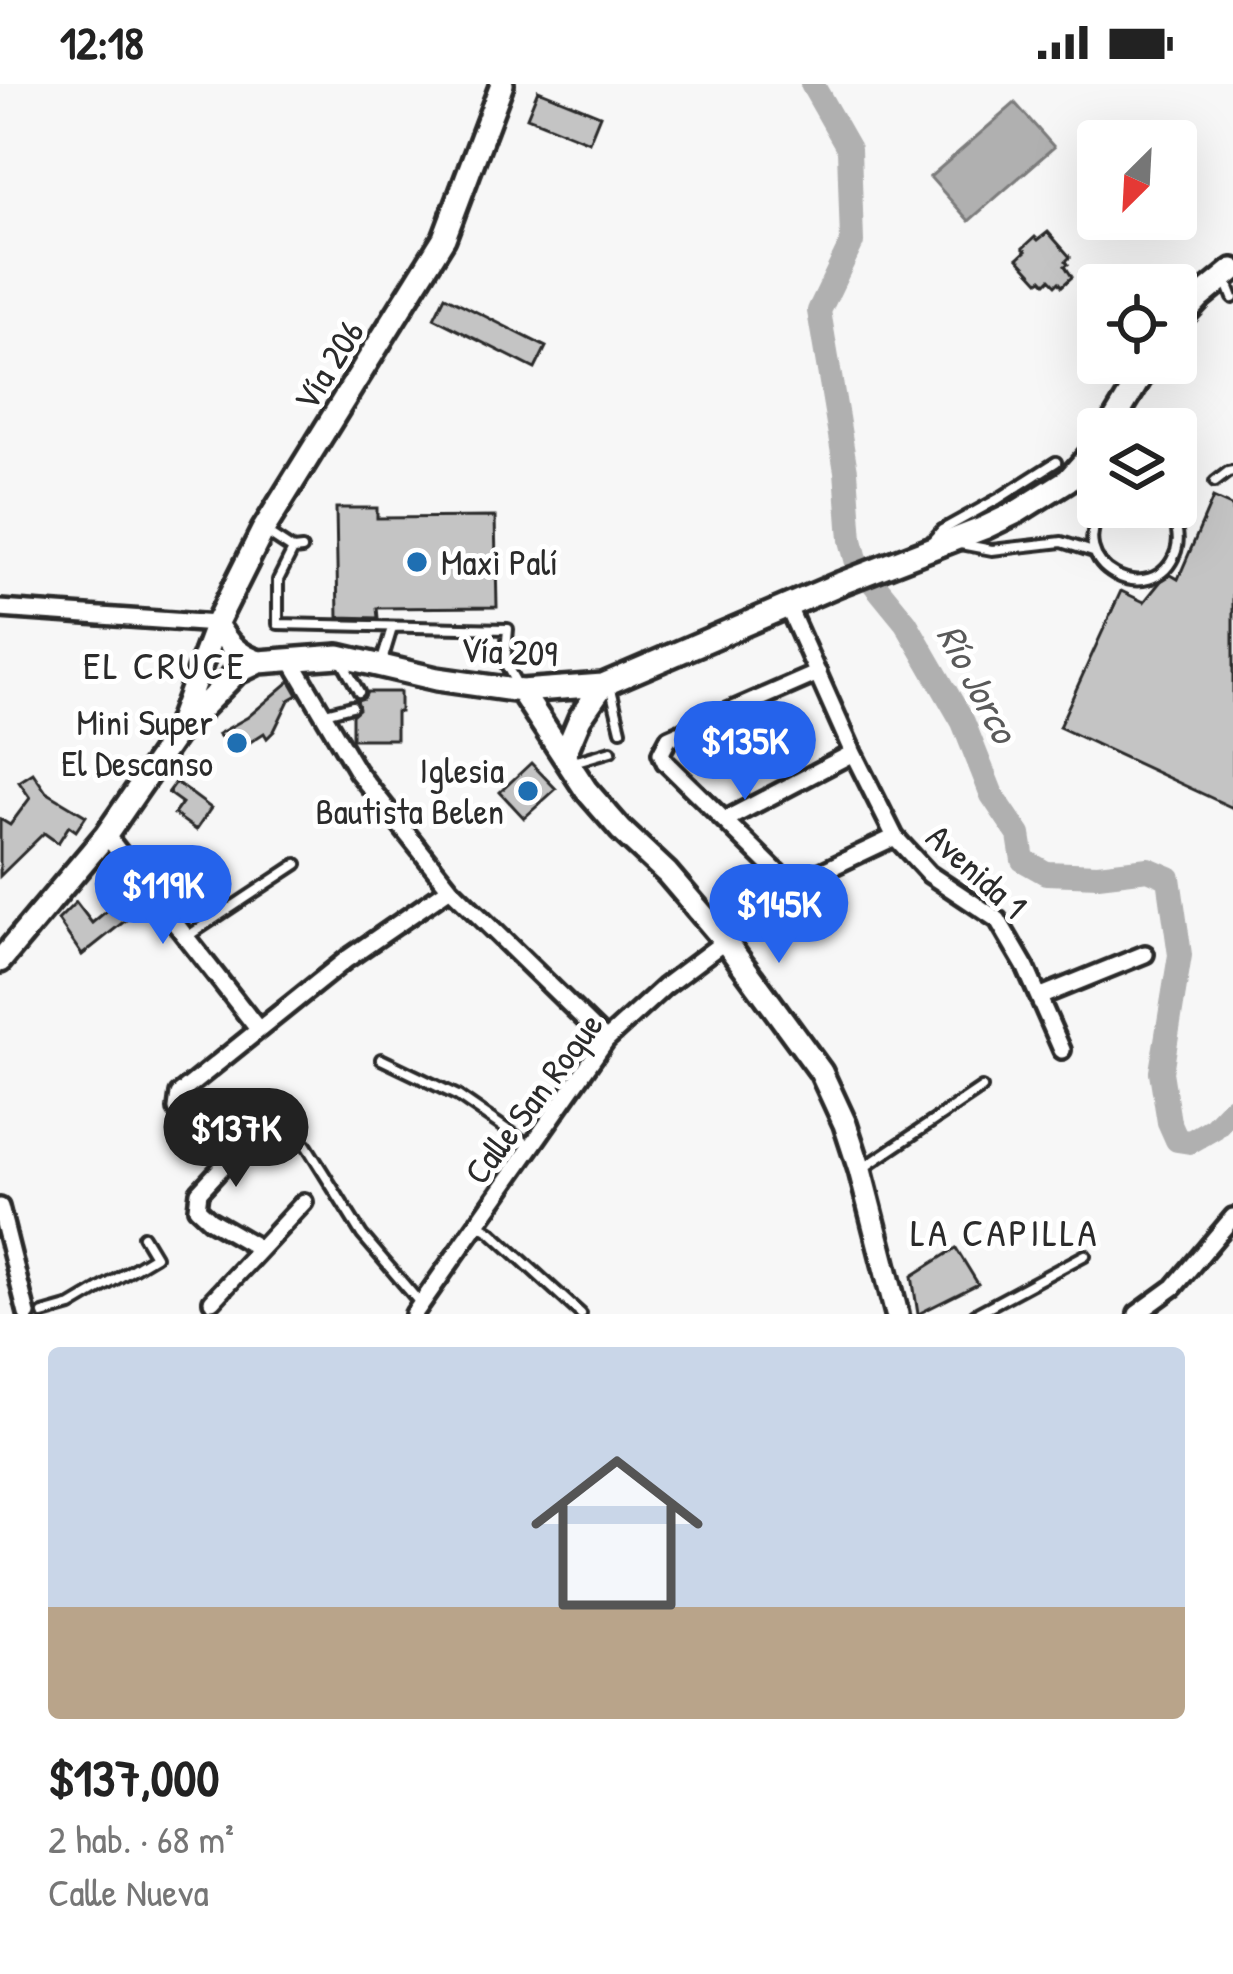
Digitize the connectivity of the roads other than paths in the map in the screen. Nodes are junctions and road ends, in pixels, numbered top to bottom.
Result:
1 (502, 84) edge
2 (1229, 272) edge
3 (1233, 298) edge
4 (1197, 302) edge
5 (1057, 462) dead end
6 (1077, 470) edge
7 (1233, 472) edge
8 (1216, 482) dead end
9 (1093, 528) edge
10 (1176, 528) edge
11 (263, 530) junction
12 (947, 541) junction
13 (1094, 552) junction
14 (914, 554) junction
15 (788, 607) junction
16 (0, 609) edge
17 (216, 624) junction
18 (392, 628) junction
19 (339, 656) junction
20 (290, 658) junction
21 (259, 662) junction
22 (380, 665) junction
23 (236, 673) junction
24 (818, 673) junction
25 (607, 684) junction
26 (521, 691) junction
27 (358, 692) dead end
28 (352, 706) dead end
29 (323, 713) junction
30 (621, 730) dead end
31 (175, 735) junction
32 (611, 752) dead end
33 (853, 753) junction
34 (566, 760) junction
35 (725, 820) junction
36 (106, 836) junction
37 (895, 837) junction
38 (297, 864) dead end
39 (450, 888) junction
40 (187, 937) junction
41 (725, 941) junction
42 (1144, 954) dead end
43 (0, 961) edge
44 (1039, 997) junction
45 (258, 1029) junction
46 (606, 1040) junction
47 (1062, 1050) dead end
48 (381, 1059) dead end
49 (982, 1088) dead end
50 (263, 1123) dead end
51 (306, 1145) dead end
52 (531, 1145) junction
53 (241, 1147) junction
54 (860, 1170) junction
55 (304, 1202) dead end
56 (2, 1216) edge
57 (1233, 1217) edge
58 (477, 1223) junction
59 (143, 1236) dead end
60 (260, 1249) junction
61 (1085, 1255) dead end
62 (212, 1301) dead end
63 (418, 1309) edge
64 (1145, 1312) edge
65 (26, 1314) edge
66 (43, 1314) edge
67 (581, 1314) edge
68 (897, 1314) edge
69 (975, 1314) edge

1 - 11 main road, Vía 206
2 - 3 lane
2 - 4 main road
5 - 14 lane
6 - 12 main road, Vía 209
7 - 8 lane
9 - 13 lane
10 - 13 lane
11 - 17 main road, Vía 206
11 - 18 lane
12 - 13 lane
12 - 14 main road, Vía 209
14 - 15 main road, Vía 209
15 - 24 street, Avenida 1
15 - 25 main road, Vía 209
16 - 17 street
17 - 21 main road
17 - 23 main road
17 - 31 main road, Vía 206
18 - 22 lane
18 - 26 lane
19 - 20 main road, Vía 209
19 - 22 main road, Vía 209
19 - 27 lane
20 - 21 main road, Vía 209
20 - 29 street
21 - 23 main road, Vía 209
22 - 26 main road, Vía 209
23 - 31 main road, Vía 209
24 - 33 street, Avenida 1
24 - 35 street
25 - 26 main road, Vía 209
25 - 30 lane
25 - 34 main road
26 - 34 main road
28 - 29 lane
29 - 39 street
31 - 36 main road, Vía 209
32 - 34 lane
33 - 35 street
33 - 37 street, Avenida 1
34 - 41 main road
35 - 37 street
36 - 40 street
36 - 43 main road, Vía 209
37 - 44 street, Avenida 1
38 - 40 lane
39 - 45 street
39 - 46 street
40 - 45 street
41 - 46 street, Calle San Roque
41 - 54 main road
42 - 44 street
44 - 47 street, Avenida 1
45 - 53 street
46 - 52 street, Calle San Roque
48 - 52 lane
49 - 54 lane
50 - 53 street
51 - 63 lane
52 - 58 street, Calle San Roque
53 - 60 street
54 - 68 main road
55 - 60 street
56 - 65 street
57 - 64 street
58 - 63 street, Calle San Roque
58 - 67 lane
59 - 66 lane
60 - 62 street
61 - 69 lane

